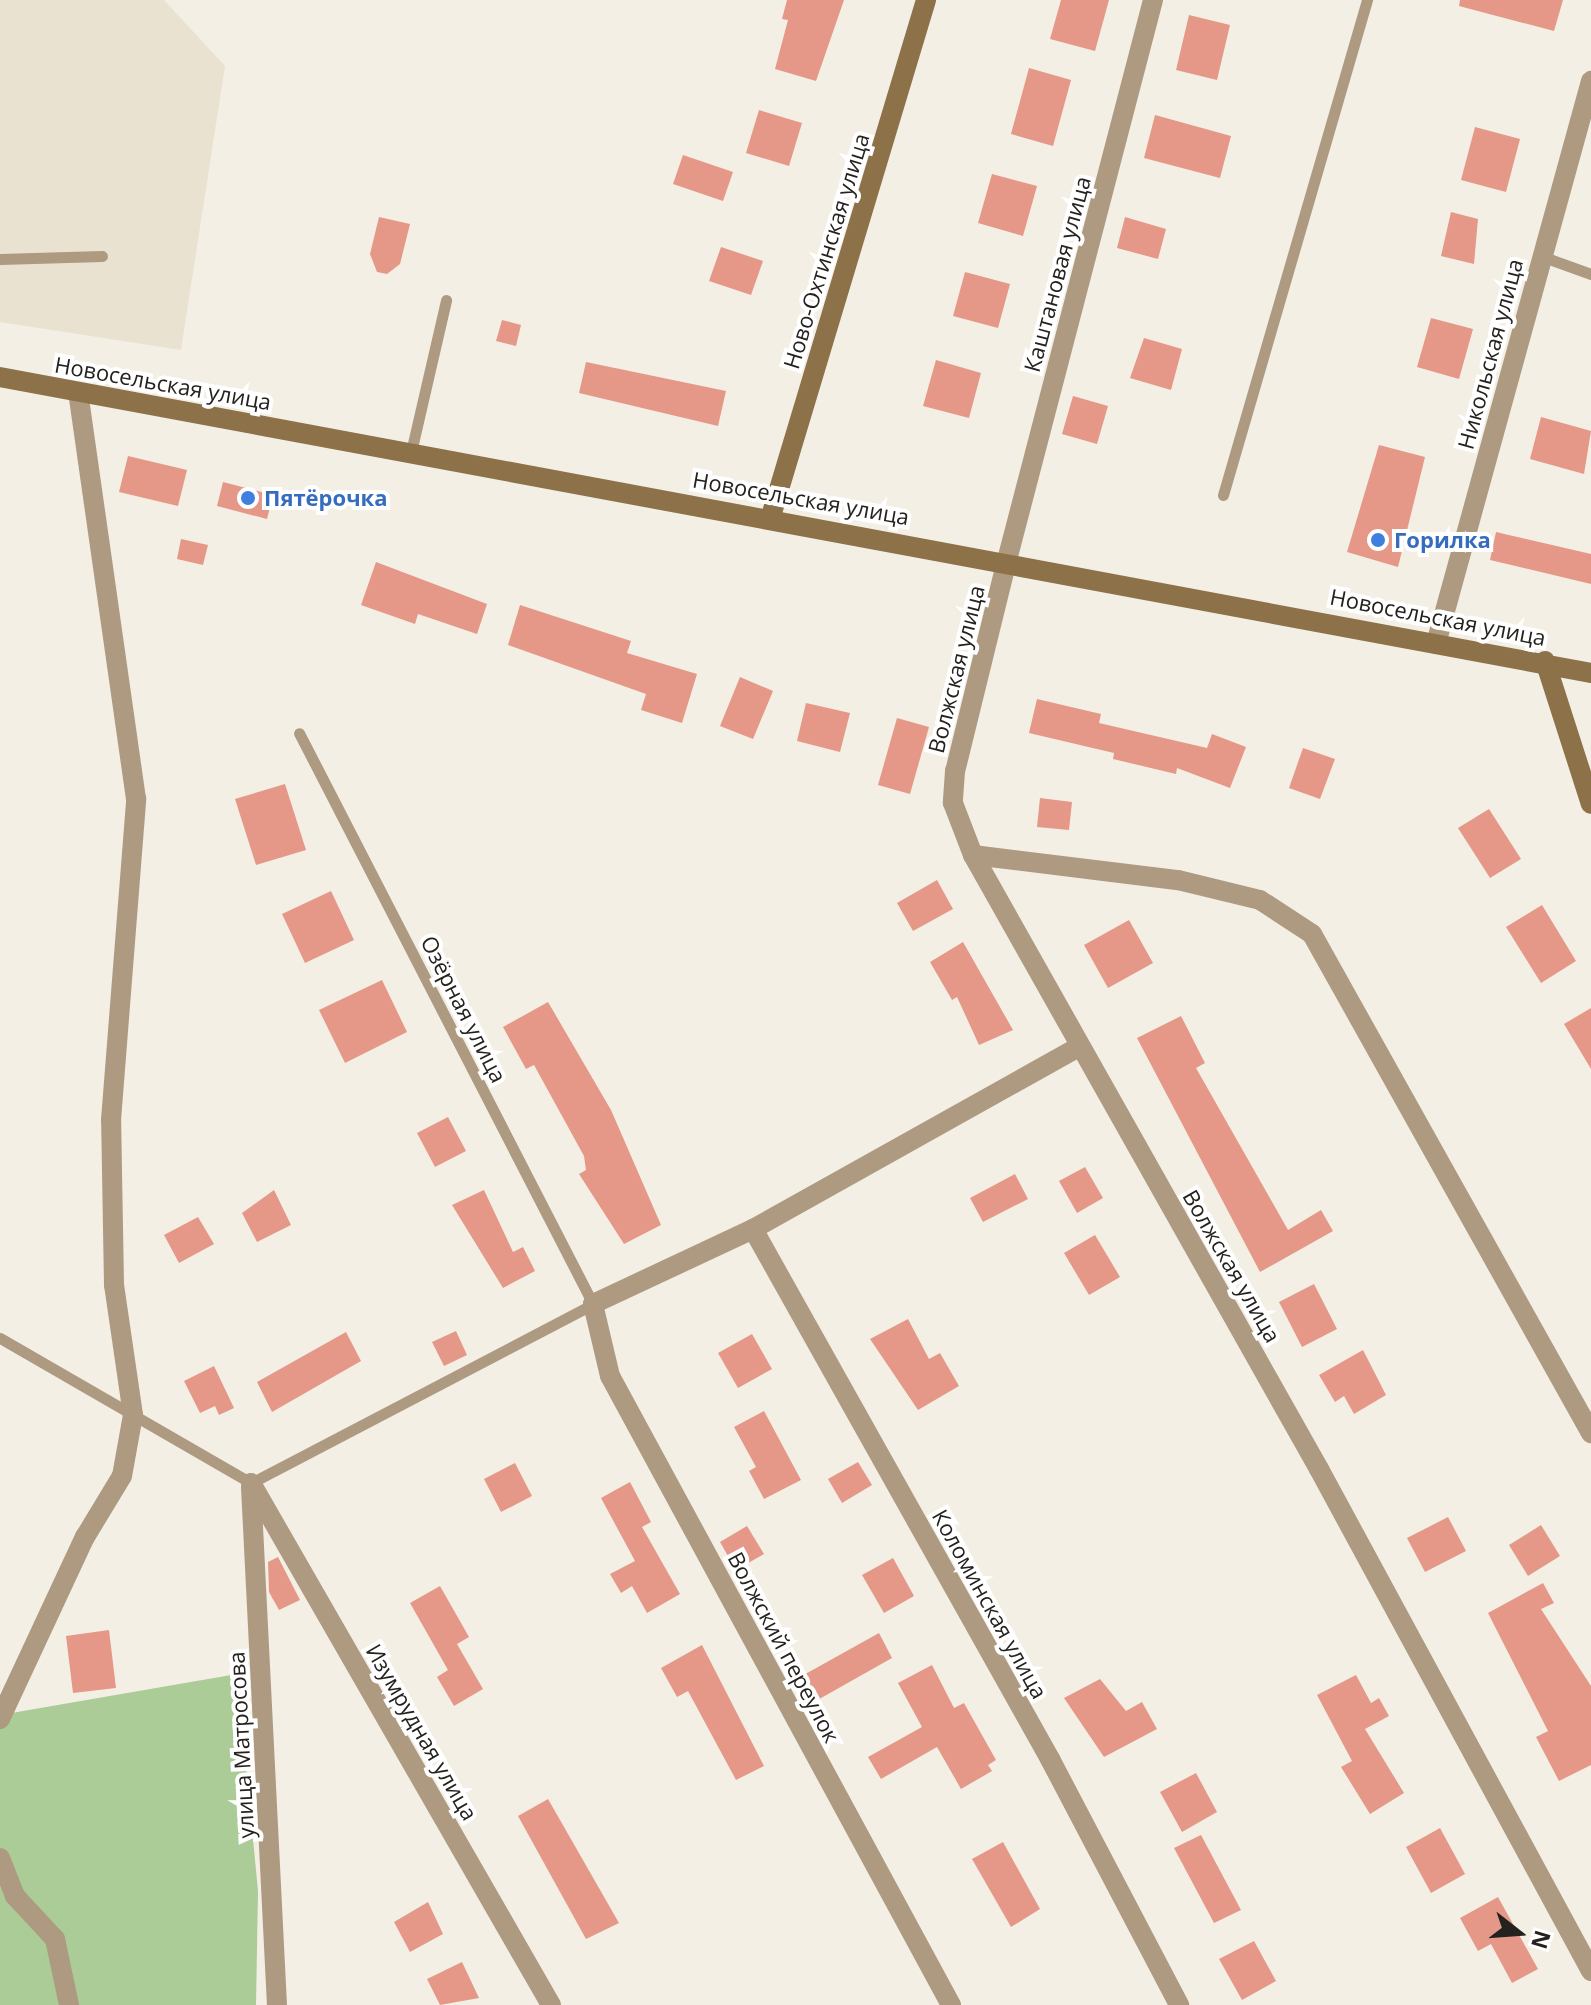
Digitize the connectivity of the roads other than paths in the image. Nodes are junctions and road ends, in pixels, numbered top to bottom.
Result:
1 (926, 0) edge
2 (1153, 0) edge
3 (1367, 0) edge
4 (1591, 81) edge
5 (102, 256) dead end
6 (1541, 256) junction
7 (0, 259) edge
8 (1591, 274) edge
9 (446, 300) dead end
10 (0, 377) edge
11 (78, 392) junction
12 (411, 452) junction
13 (1223, 495) dead end
14 (771, 516) junction
15 (1007, 560) junction
16 (1437, 640) junction
17 (1545, 661) junction
18 (1591, 673) edge
19 (299, 733) dead end
20 (1591, 804) edge
21 (973, 855) junction
22 (1079, 1047) junction
23 (753, 1229) junction
24 (593, 1304) junction
25 (0, 1338) edge
26 (133, 1415) junction
27 (1591, 1433) edge
28 (251, 1483) junction
29 (0, 1719) edge
30 (0, 1858) edge
31 (1591, 1971) edge
32 (69, 2005) edge
33 (277, 2005) edge
34 (551, 2005) edge
35 (951, 2005) edge
36 (1179, 2005) edge

1 - 14 street, Ново-Охтинская улица
2 - 15 street, Каштановая улица
3 - 13 lane
4 - 6 street, Никольская улица
5 - 7 lane
6 - 8 lane
6 - 16 street, Никольская улица
9 - 12 lane
10 - 11 street, Новосельская улица
11 - 12 street, Новосельская улица
11 - 26 street
12 - 14 street, Новосельская улица
14 - 15 street, Новосельская улица
15 - 16 street, Новосельская улица
15 - 21 street, Волжская улица
16 - 17 street, Новосельская улица
17 - 18 street, Новосельская улица
17 - 20 street
19 - 24 lane, Озёрная улица
21 - 22 street, Волжская улица
21 - 27 street
22 - 23 street
22 - 31 street, Волжская улица
23 - 24 street
23 - 36 street, Коломинская улица
24 - 28 lane
24 - 35 street, Волжский переулок
25 - 26 lane
26 - 28 lane
26 - 29 street
28 - 33 street, улица Матросова
28 - 34 street, Изумрудная улица
30 - 32 street

